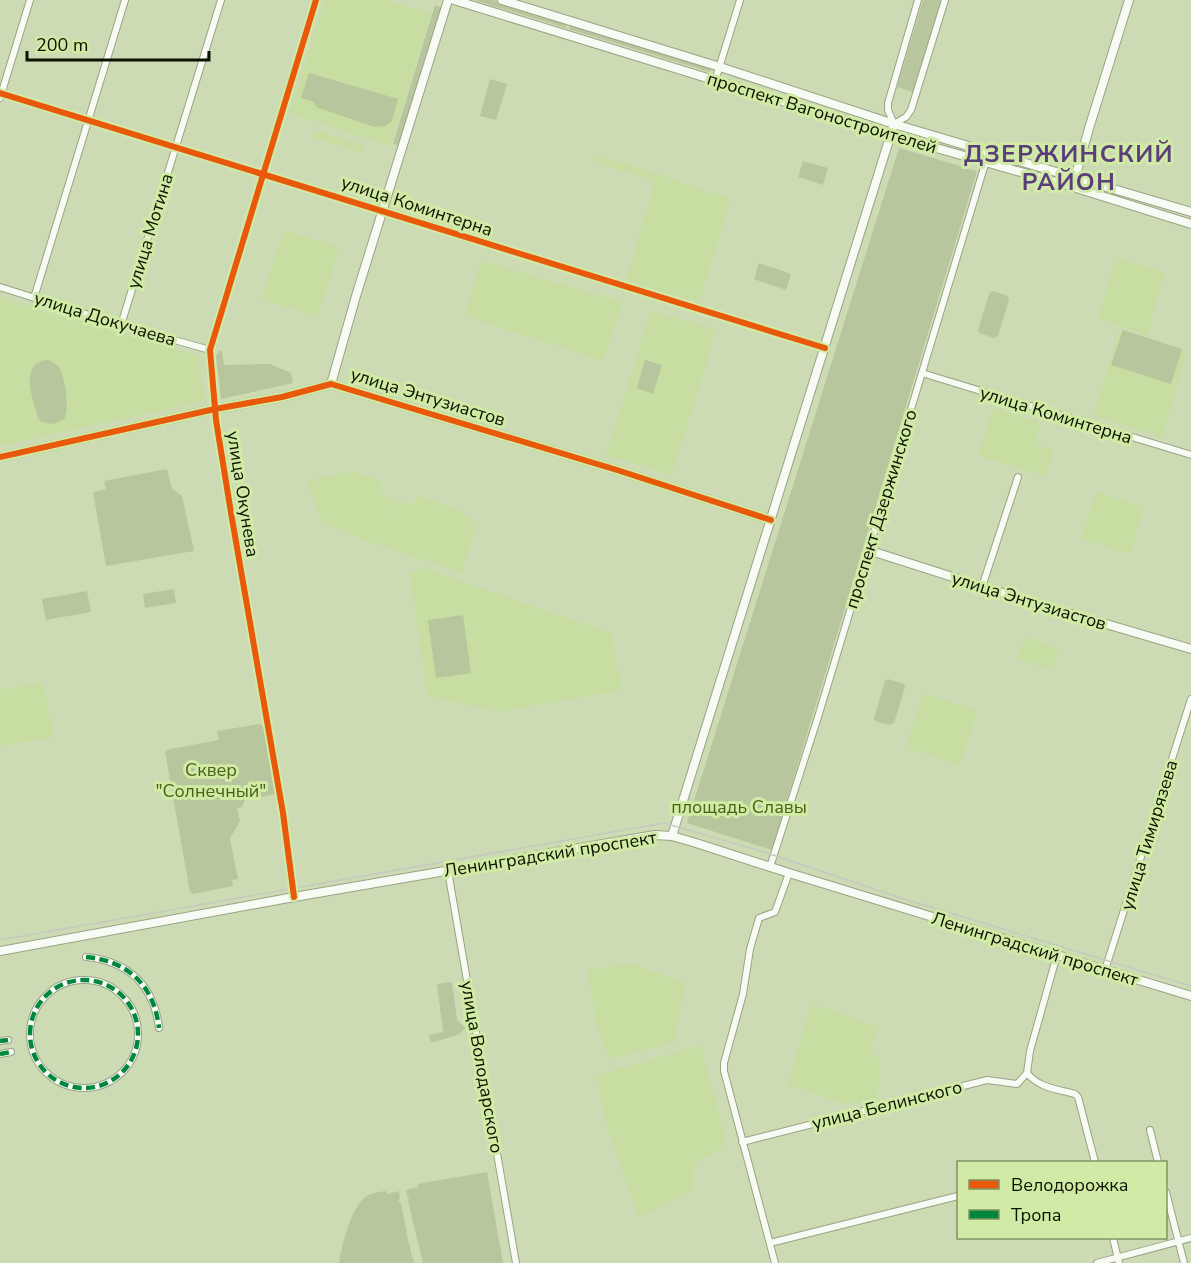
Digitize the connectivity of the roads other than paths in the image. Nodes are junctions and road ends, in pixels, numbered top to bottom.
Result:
1 (30, 0) edge
2 (125, 0) edge
3 (221, 0) edge
4 (316, 0) edge
5 (448, 0) edge
6 (454, 0) edge
7 (502, 0) edge
8 (740, 0) edge
9 (918, 0) edge
10 (945, 0) edge
11 (1129, 0) edge
12 (720, 67) junction
13 (715, 81) junction
14 (0, 95) edge
15 (88, 120) junction
16 (894, 123) junction
17 (891, 135) junction
18 (177, 147) junction
19 (989, 151) junction
20 (986, 163) junction
21 (264, 173) junction
22 (1076, 177) junction
23 (1072, 187) junction
24 (383, 210) junction
25 (1191, 212) edge
26 (1191, 224) edge
27 (0, 287) edge
28 (34, 298) junction
29 (121, 325) junction
30 (825, 348) junction
31 (210, 350) junction
32 (922, 374) junction
33 (331, 384) junction
34 (215, 409) junction
35 (1191, 455) edge
36 (0, 457) edge
37 (1018, 477) dead end
38 (771, 520) junction
39 (868, 550) junction
40 (982, 587) junction
41 (1191, 649) edge
42 (1191, 699) edge
43 (672, 836) junction
44 (770, 867) junction
45 (448, 871) junction
46 (789, 873) junction
47 (294, 897) junction
48 (0, 951) edge
49 (1057, 956) junction
50 (86, 957) dead end
51 (1105, 970) junction
52 (1191, 996) edge
53 (33, 1014) joint
54 (159, 1028) dead end
55 (8, 1040) dead end
56 (0, 1041) edge
57 (11, 1052) dead end
58 (0, 1054) edge
59 (1027, 1073) junction
60 (1150, 1130) dead end
61 (742, 1142) junction
62 (1094, 1161) edge
63 (1158, 1161) edge
64 (957, 1196) edge
65 (1167, 1196) edge
66 (1191, 1238) edge
67 (1113, 1239) edge
68 (1178, 1241) junction
69 (770, 1243) junction
70 (1118, 1260) edge
71 (516, 1263) edge
72 (775, 1263) edge
73 (1097, 1263) edge
74 (1184, 1263) edge

1 - 14 street
2 - 15 street
3 - 18 street, улица Мотина
4 - 21 street, улица Окунева
5 - 24 main road
6 - 13 main road, проспект Вагоностроителей
7 - 12 main road, проспект Вагоностроителей
8 - 12 street
9 - 16 street
10 - 16 street
11 - 22 main road
12 - 13 street
12 - 16 main road, проспект Вагоностроителей
13 - 17 main road, проспект Вагоностроителей
14 - 15 street, улица Коминтерна
15 - 18 street, улица Коминтерна
15 - 28 street
16 - 17 main road
16 - 19 main road, проспект Вагоностроителей
17 - 20 main road, проспект Вагоностроителей
17 - 30 main road
18 - 21 street, улица Коминтерна
18 - 29 street, улица Мотина
19 - 20 street, проспект Дзержинского
19 - 22 main road, проспект Вагоностроителей
20 - 23 main road, проспект Вагоностроителей
20 - 32 street, проспект Дзержинского
21 - 24 street, улица Коминтерна
21 - 31 street, улица Окунева
22 - 23 main road
22 - 25 main road, проспект Вагоностроителей
23 - 26 main road, проспект Вагоностроителей
24 - 30 street, улица Коминтерна
24 - 33 main road
27 - 28 street, улица Докучаева
28 - 29 street, улица Докучаева
29 - 31 street, улица Докучаева
30 - 38 main road
31 - 34 street, улица Окунева
32 - 35 street, улица Коминтерна
32 - 39 street, проспект Дзержинского
33 - 34 main road, улица Энтузиастов
33 - 38 main road, улица Энтузиастов
34 - 36 main road, улица Энтузиастов
34 - 47 street, улица Окунева
37 - 40 street
38 - 43 main road
39 - 40 main road, улица Энтузиастов
39 - 44 street, проспект Дзержинского
40 - 41 main road, улица Энтузиастов
42 - 51 street, улица Тимирязева
43 - 44 main road, Ленинградский проспект
43 - 45 main road, Ленинградский проспект
44 - 46 main road, Ленинградский проспект
45 - 47 main road, Ленинградский проспект
45 - 71 street, улица Володарского
46 - 49 main road, Ленинградский проспект
46 - 61 street
47 - 48 main road, Ленинградский проспект
49 - 51 main road, Ленинградский проспект
49 - 59 street
50 - 54 street
51 - 52 main road, Ленинградский проспект
53 - 53 street
55 - 56 street
57 - 58 street
59 - 61 street, улица Белинского
59 - 62 street
60 - 63 street
61 - 69 street
64 - 69 street
65 - 68 street
66 - 68 street
67 - 70 street
68 - 70 street
68 - 74 street
69 - 72 street
70 - 73 street

